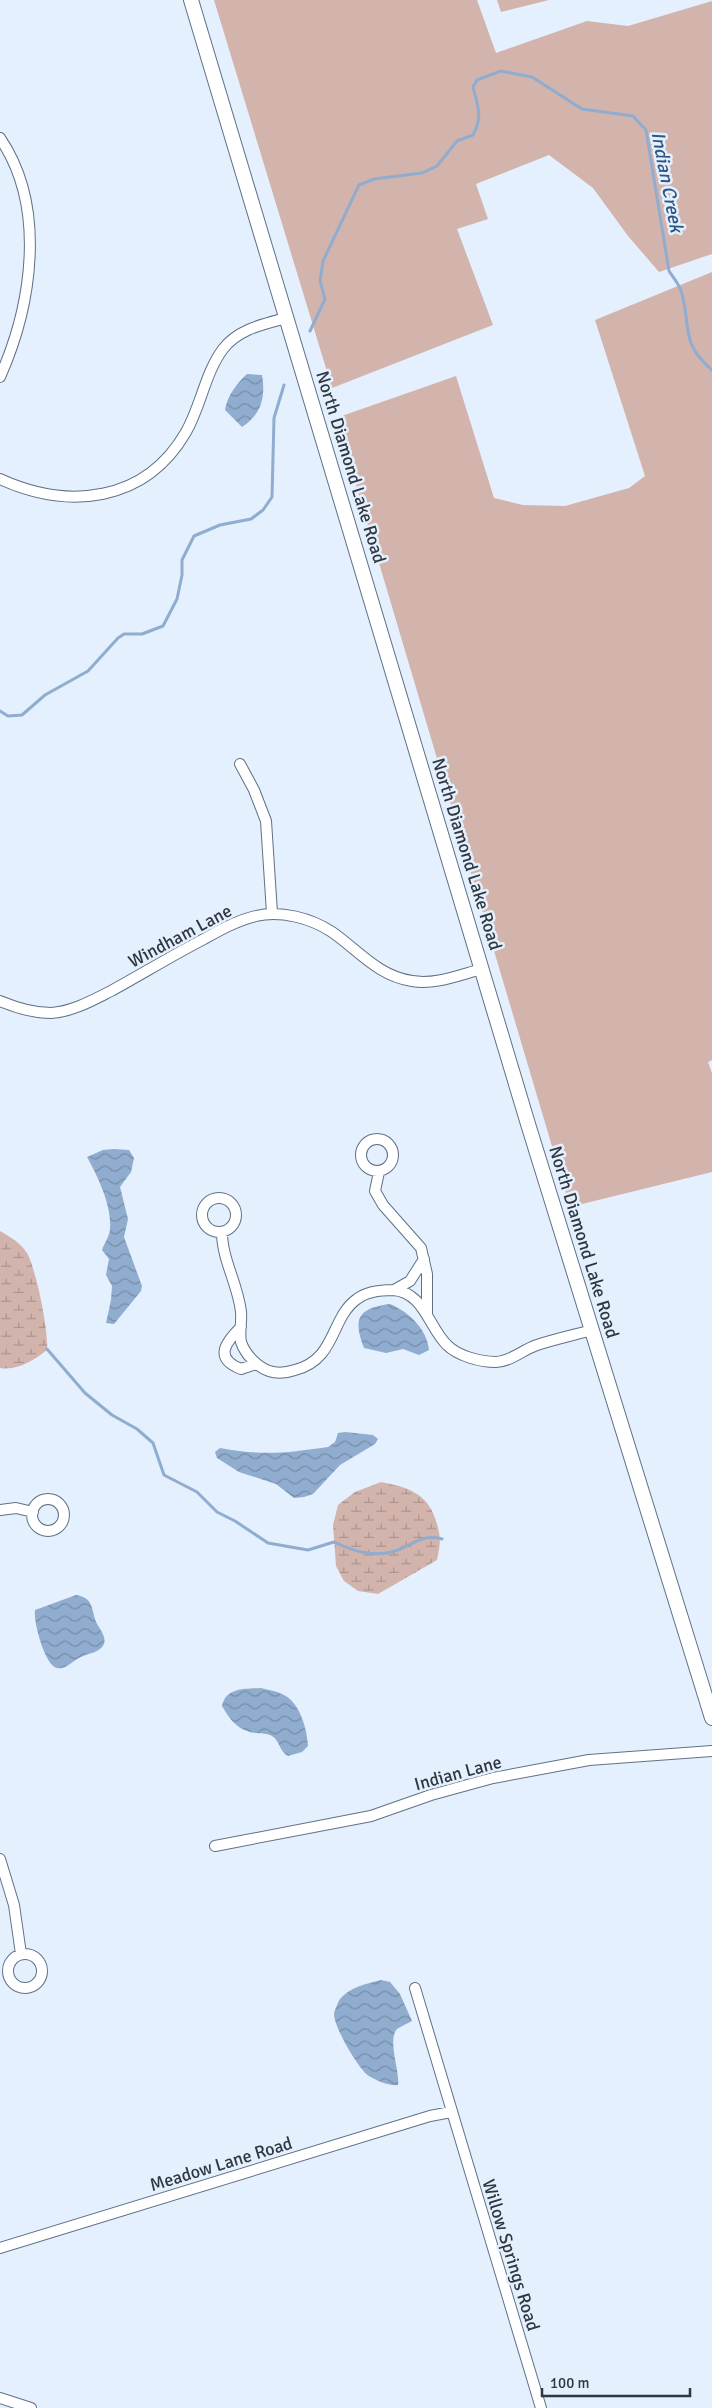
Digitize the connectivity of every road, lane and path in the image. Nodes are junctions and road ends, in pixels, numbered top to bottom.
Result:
1 (191, 0) edge
2 (0, 138) edge
3 (286, 318) junction
4 (0, 377) edge
5 (0, 479) edge
6 (240, 764) dead end
7 (272, 913) junction
8 (482, 969) junction
9 (0, 1001) edge
10 (379, 1172) dead end
11 (222, 1232) dead end
12 (424, 1259) junction
13 (394, 1290) junction
14 (427, 1313) junction
15 (241, 1327) junction
16 (592, 1330) junction
17 (256, 1364) junction
18 (0, 1510) edge
19 (33, 1512) dead end
20 (712, 1718) edge
21 (712, 1751) edge
22 (215, 1846) dead end
23 (0, 1859) edge
24 (21, 1954) dead end
25 (415, 1988) dead end
26 (451, 2112) junction
27 (0, 2248) edge
28 (0, 2398) edge
29 (31, 2408) edge
30 (541, 2408) edge

1 - 3 street, North Diamond Lake Road
2 - 4 street
3 - 5 street
3 - 8 street, North Diamond Lake Road
6 - 7 street
7 - 8 street, Windham Lane
7 - 9 street, Windham Lane
8 - 16 street, North Diamond Lake Road
10 - 12 street
11 - 15 street
12 - 13 street
12 - 14 street
13 - 14 street
13 - 17 street
14 - 16 street
15 - 17 street
15 - 17 street
16 - 20 street, North Diamond Lake Road
18 - 19 street
21 - 22 street, Indian Lane
23 - 24 street
25 - 26 street, Willow Springs Road
26 - 27 street, Meadow Lane Road
26 - 30 street, Willow Springs Road
28 - 29 street

